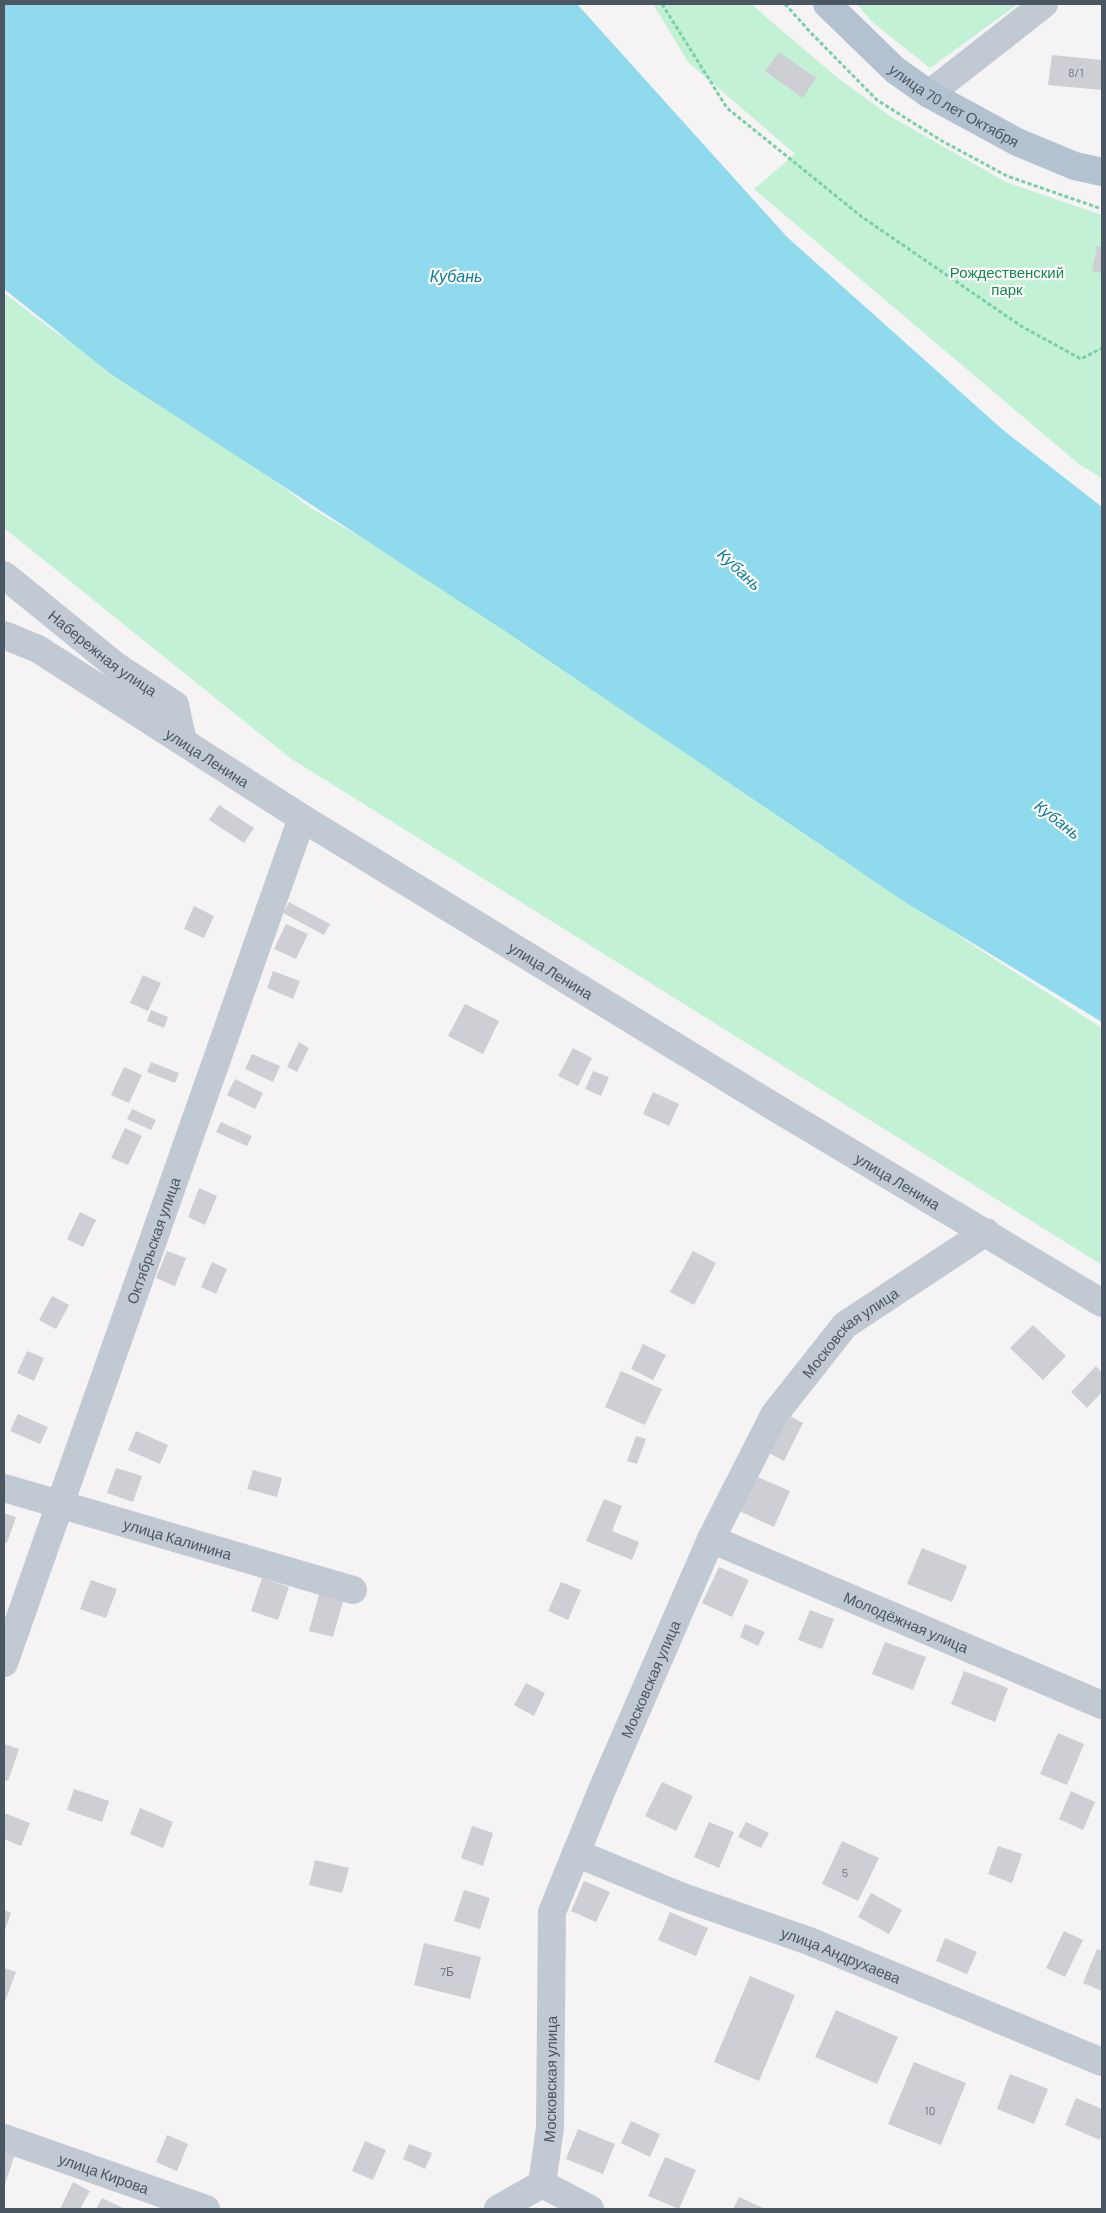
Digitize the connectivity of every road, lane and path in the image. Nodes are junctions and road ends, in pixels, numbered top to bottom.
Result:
1 (662, 4) edge
2 (827, 4) edge
3 (1044, 4) edge
4 (928, 94) junction
5 (1102, 172) edge
6 (1102, 348) edge
7 (4, 575) edge
8 (4, 635) edge
9 (183, 741) junction
10 (302, 818) junction
11 (986, 1232) junction
12 (1102, 1303) edge
13 (4, 1488) edge
14 (59, 1504) junction
15 (711, 1539) junction
16 (353, 1590) dead end
17 (4, 1663) edge
18 (1102, 1705) edge
19 (576, 1853) junction
20 (1102, 2062) edge
21 (4, 2138) edge
22 (542, 2184) junction
23 (206, 2209) edge
24 (498, 2209) edge
25 (590, 2209) edge

1 - 6 path
2 - 4 main road, улица 70 лет Октября
3 - 4 street
4 - 5 main road, улица 70 лет Октября
7 - 9 street, Набережная улица
8 - 9 street, улица Ленина
9 - 10 street, улица Ленина
10 - 11 street, улица Ленина
10 - 14 street, Октябрьская улица
11 - 12 street, улица Ленина
11 - 15 street, Московская улица
13 - 14 street, улица Калинина
14 - 16 street, улица Калинина
14 - 17 street, Октябрьская улица
15 - 18 street, Молодёжная улица
15 - 19 street, Московская улица
19 - 20 street, улица Андрухаева
19 - 22 street, Московская улица
21 - 23 street, улица Кирова
22 - 24 street
22 - 25 street

